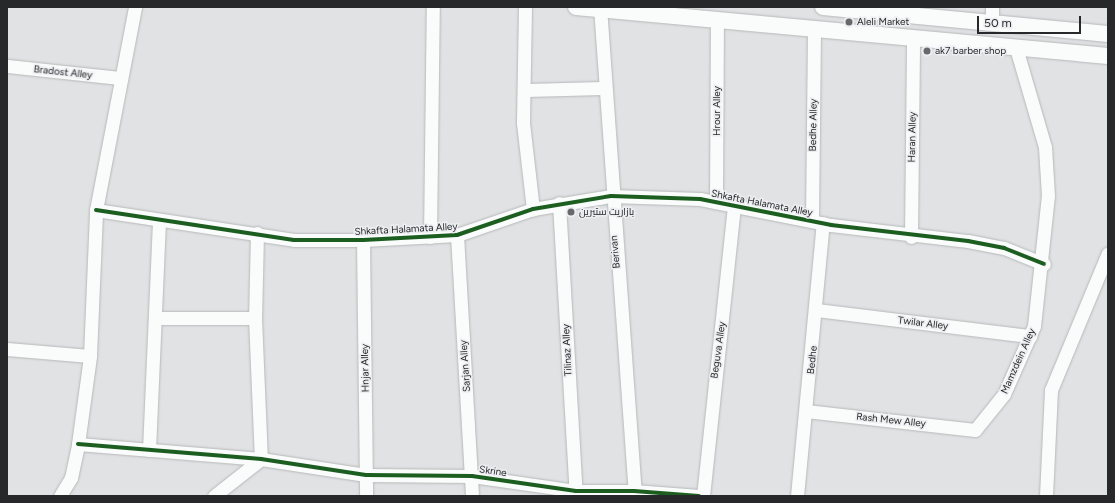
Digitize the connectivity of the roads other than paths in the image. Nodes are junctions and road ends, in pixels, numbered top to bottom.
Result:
1 (135, 7) edge
2 (433, 7) edge
3 (525, 7) edge
4 (576, 7) edge
5 (823, 7) edge
6 (992, 7) edge
7 (600, 8) edge
8 (894, 10) edge
9 (717, 20) junction
10 (992, 23) junction
11 (814, 29) junction
12 (1108, 34) edge
13 (913, 38) junction
14 (1016, 48) junction
15 (1108, 56) edge
16 (7, 66) edge
17 (120, 78) junction
18 (605, 88) junction
19 (524, 90) junction
20 (611, 196) junction
21 (716, 202) junction
22 (559, 203) junction
23 (734, 204) junction
24 (533, 209) junction
25 (96, 210) junction
26 (159, 221) junction
27 (817, 222) junction
28 (257, 233) junction
29 (457, 235) junction
30 (430, 237) junction
31 (911, 237) junction
32 (363, 240) junction
33 (1108, 253) edge
34 (1044, 264) junction
35 (1103, 283) edge
36 (817, 310) junction
37 (155, 318) junction
38 (255, 318) junction
39 (1030, 336) junction
40 (7, 349) edge
41 (90, 356) junction
42 (806, 411) junction
43 (974, 430) joint
44 (78, 444) junction
45 (149, 450) junction
46 (261, 459) junction
47 (366, 475) junction
48 (472, 476) junction
49 (634, 493) edge
50 (576, 494) edge
51 (365, 495) edge
52 (60, 496) edge
53 (214, 496) edge
54 (472, 496) edge
55 (699, 496) edge
56 (703, 496) edge
57 (798, 496) edge
58 (1046, 496) edge

1 - 17 street
2 - 30 street
3 - 19 street
4 - 7 street
5 - 8 street
6 - 10 street
7 - 9 street
7 - 18 street, Berivan
8 - 10 street
9 - 11 street
9 - 21 street, Hrour Alley
10 - 12 street
11 - 13 street
11 - 27 street, Bedhe Alley
13 - 14 street
13 - 31 street, Haran Alley
14 - 15 street
14 - 34 street, Mamzdein Alley
16 - 17 street, Bradost Alley
17 - 25 street
18 - 19 street
18 - 20 street, Berivan
19 - 24 street
20 - 21 street, Shkafta Halamata Alley
20 - 22 street, Shkafta Halamata Alley
20 - 49 street, Berivan
21 - 23 street, Shkafta Halamata Alley
22 - 24 street, Shkafta Halamata Alley
22 - 50 street, Tilinaz Alley
23 - 27 street, Shkafta Halamata Alley
23 - 56 street, Beguva Alley
24 - 29 street, Shkafta Halamata Alley
25 - 26 street, Shkafta Halamata Alley
25 - 41 street
26 - 28 street, Shkafta Halamata Alley
26 - 37 street
27 - 31 street, Shkafta Halamata Alley
27 - 36 street, Bedhe
28 - 32 street, Shkafta Halamata Alley
28 - 38 street
29 - 30 street, Shkafta Halamata Alley
29 - 48 street, Sarjan Alley
30 - 32 street, Shkafta Halamata Alley
31 - 34 street, Shkafta Halamata Alley
32 - 47 street, Hnjar Alley
33 - 35 street
34 - 39 street, Mamzdein Alley
35 - 58 street
36 - 39 street, Twilar Alley
36 - 42 street, Bedhe
37 - 38 street
37 - 45 street
38 - 46 street
39 - 43 street, Mamzdein Alley
40 - 41 street
41 - 44 street
42 - 43 street, Rash Mew Alley
42 - 57 street, Bedhe
44 - 45 street, Skrine
44 - 52 street
45 - 46 street, Skrine
46 - 47 street, Skrine
46 - 53 street
47 - 48 street, Skrine
47 - 51 street, Hnjar Alley
48 - 50 street, Skrine
48 - 54 street, Sarjan Alley
49 - 50 street, Skrine
49 - 55 street, Skrine

